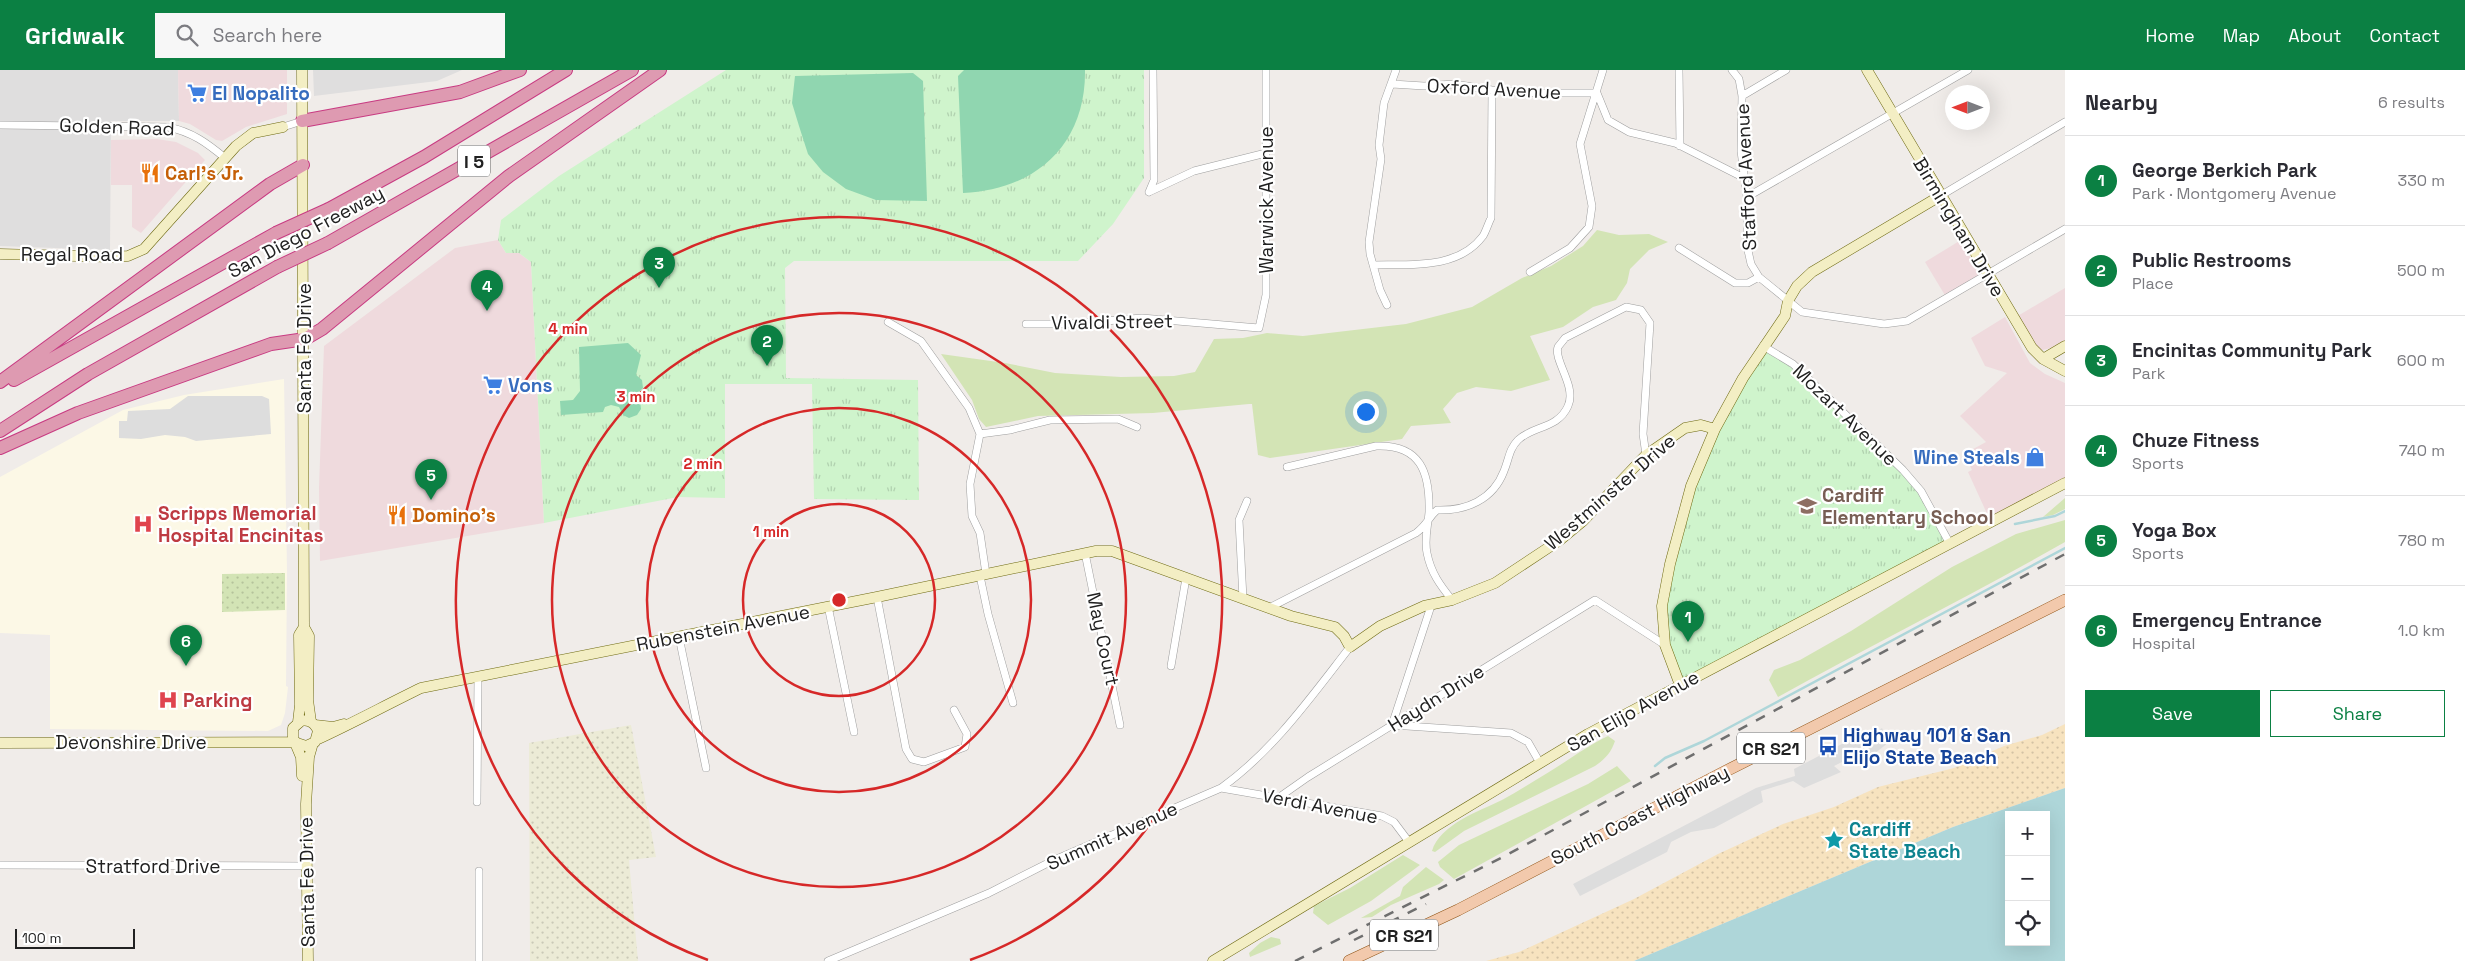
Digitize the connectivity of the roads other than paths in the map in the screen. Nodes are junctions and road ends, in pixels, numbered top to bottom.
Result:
1 (302, 70) edge
2 (520, 70) edge
3 (566, 70) edge
4 (660, 70) edge
5 (1153, 70) edge
6 (1266, 70) edge
7 (1396, 70) edge
8 (1603, 70) edge
9 (1679, 70) edge
10 (1732, 70) edge
11 (1786, 70) edge
12 (1867, 70) edge
13 (1968, 70) edge
14 (626, 72) edge
15 (1392, 84) junction
16 (1492, 90) junction
17 (1597, 93) junction
18 (1742, 96) junction
19 (1893, 114) junction
20 (302, 121) junction
21 (2065, 122) edge
22 (0, 125) edge
23 (283, 127) joint
24 (1680, 146) junction
25 (1266, 153) junction
26 (225, 158) junction
27 (303, 165) junction
28 (1744, 178) junction
29 (1746, 196) junction
30 (1940, 196) junction
31 (2065, 229) edge
32 (1679, 248) dead end
33 (0, 254) edge
34 (1373, 266) junction
35 (1530, 272) dead end
36 (1988, 274) junction
37 (1759, 277) junction
38 (1788, 301) junction
39 (1387, 305) dead end
40 (888, 322) dead end
41 (1026, 324) dead end
42 (1259, 328) joint
43 (305, 339) junction
44 (1763, 346) junction
45 (2065, 346) edge
46 (2044, 359) junction
47 (2065, 371) edge
48 (0, 382) edge
49 (0, 388) edge
50 (24, 418) junction
51 (0, 422) edge
52 (1137, 427) dead end
53 (1715, 429) junction
54 (0, 431) edge
55 (980, 434) junction
56 (0, 448) edge
57 (1646, 455) junction
58 (1287, 467) dead end
59 (2065, 483) edge
60 (1247, 501) dead end
61 (1427, 525) junction
62 (1950, 544) junction
63 (1085, 553) junction
64 (983, 575) junction
65 (1186, 578) junction
66 (877, 597) junction
67 (1243, 599) junction
68 (1452, 600) junction
69 (2065, 600) edge
70 (828, 606) junction
71 (1432, 606) junction
72 (2065, 606) edge
73 (1269, 608) junction
74 (304, 627) junction
75 (679, 637) junction
76 (1665, 645) junction
77 (1350, 647) junction
78 (1972, 648) junction
79 (1172, 666) dead end
80 (478, 677) junction
81 (1680, 684) junction
82 (1013, 703) dead end
83 (954, 710) dead end
84 (353, 722) junction
85 (313, 724) junction
86 (295, 725) junction
87 (1120, 725) dead end
88 (1392, 725) junction
89 (854, 732) dead end
90 (263, 742) junction
91 (314, 742) junction
92 (0, 743) edge
93 (296, 743) junction
94 (1540, 762) junction
95 (706, 768) dead end
96 (1221, 788) junction
97 (1278, 798) junction
98 (477, 802) dead end
99 (306, 804) junction
100 (1409, 842) junction
101 (0, 865) edge
102 (306, 866) junction
103 (479, 871) dead end
104 (308, 961) edge
105 (479, 961) edge
106 (828, 961) edge
107 (1214, 961) edge
108 (1349, 961) edge

1 - 20 street, Santa Fe Drive
2 - 20 highway
3 - 49 highway, San Diego Freeway / I 5, bridge
4 - 43 highway
5 - 25 street
6 - 25 street, Warwick Avenue
7 - 15 street
8 - 17 street
9 - 24 street
10 - 18 street, Stafford Avenue
11 - 18 street
12 - 19 street, Birmingham Drive
13 - 19 street
14 - 50 highway, San Diego Freeway / I 5, bridge
15 - 16 street, Oxford Avenue
15 - 34 street
16 - 17 street, Oxford Avenue
16 - 34 street
17 - 24 street
17 - 35 street
18 - 28 street, Stafford Avenue
19 - 29 street
19 - 30 street, Birmingham Drive
20 - 23 street, Regal Road
20 - 27 street, Santa Fe Drive
21 - 30 street
22 - 26 street, Golden Road
23 - 26 street, Regal Road
24 - 28 street
25 - 42 street, Warwick Avenue
26 - 33 street, Regal Road
27 - 43 street, Santa Fe Drive
27 - 48 highway
28 - 29 street, Stafford Avenue
29 - 37 street, Stafford Avenue
30 - 36 street, Birmingham Drive
30 - 38 street
31 - 36 street
32 - 37 street
34 - 39 street
36 - 38 street, Stafford Avenue
36 - 46 street, Birmingham Drive
37 - 38 street, Stafford Avenue
38 - 44 street
40 - 55 street
41 - 42 street, Vivaldi Street
43 - 56 highway
43 - 74 street, Santa Fe Drive
44 - 53 street
44 - 62 street, Mozart Avenue
45 - 46 street
46 - 47 street, Birmingham Drive
50 - 51 highway
50 - 54 highway, San Diego Freeway / I 5
52 - 55 street
53 - 57 street, Westminster Drive
53 - 76 street
55 - 64 street
57 - 61 street
57 - 68 street, Westminster Drive
58 - 61 street
59 - 62 street, San Elijo Avenue
60 - 67 street
61 - 68 street
61 - 73 street
62 - 81 street, San Elijo Avenue
63 - 64 street, Rubenstein Avenue
63 - 65 street, Rubenstein Avenue
63 - 87 street, May Court
64 - 66 street, Rubenstein Avenue
64 - 82 street
65 - 67 street, Rubenstein Avenue
65 - 79 street
66 - 70 street, Rubenstein Avenue
66 - 83 street
67 - 73 street, Rubenstein Avenue
68 - 71 street, Westminster Drive
69 - 78 main road, South Coast Highway / CR S21
70 - 75 street, Rubenstein Avenue
70 - 89 street
71 - 77 street, Westminster Drive
71 - 88 street
72 - 78 main road
73 - 77 street
74 - 85 street, Santa Fe Drive
74 - 86 street, Santa Fe Drive
75 - 80 street, Rubenstein Avenue
75 - 95 street
76 - 81 street
76 - 88 street, Haydn Drive
77 - 96 street, Summit Avenue
78 - 108 main road, South Coast Highway / CR S21
80 - 84 street, Rubenstein Avenue
80 - 98 street
81 - 94 street, San Elijo Avenue
84 - 85 street, Rubenstein Avenue
84 - 91 street, Rubenstein Avenue
85 - 86 street
85 - 91 street
86 - 90 street, Devonshire Drive
86 - 93 street
88 - 94 street
88 - 97 street, Haydn Drive
90 - 92 street, Devonshire Drive
90 - 93 street, Devonshire Drive
91 - 93 street
91 - 99 street, Santa Fe Drive
93 - 99 street, Santa Fe Drive
94 - 100 street, San Elijo Avenue
96 - 97 street, Verdi Avenue
96 - 106 street, Summit Avenue
97 - 100 street, Verdi Avenue
99 - 102 street, Santa Fe Drive
100 - 107 street, San Elijo Avenue
101 - 102 street, Stratford Drive
102 - 104 street, Santa Fe Drive
103 - 105 street

